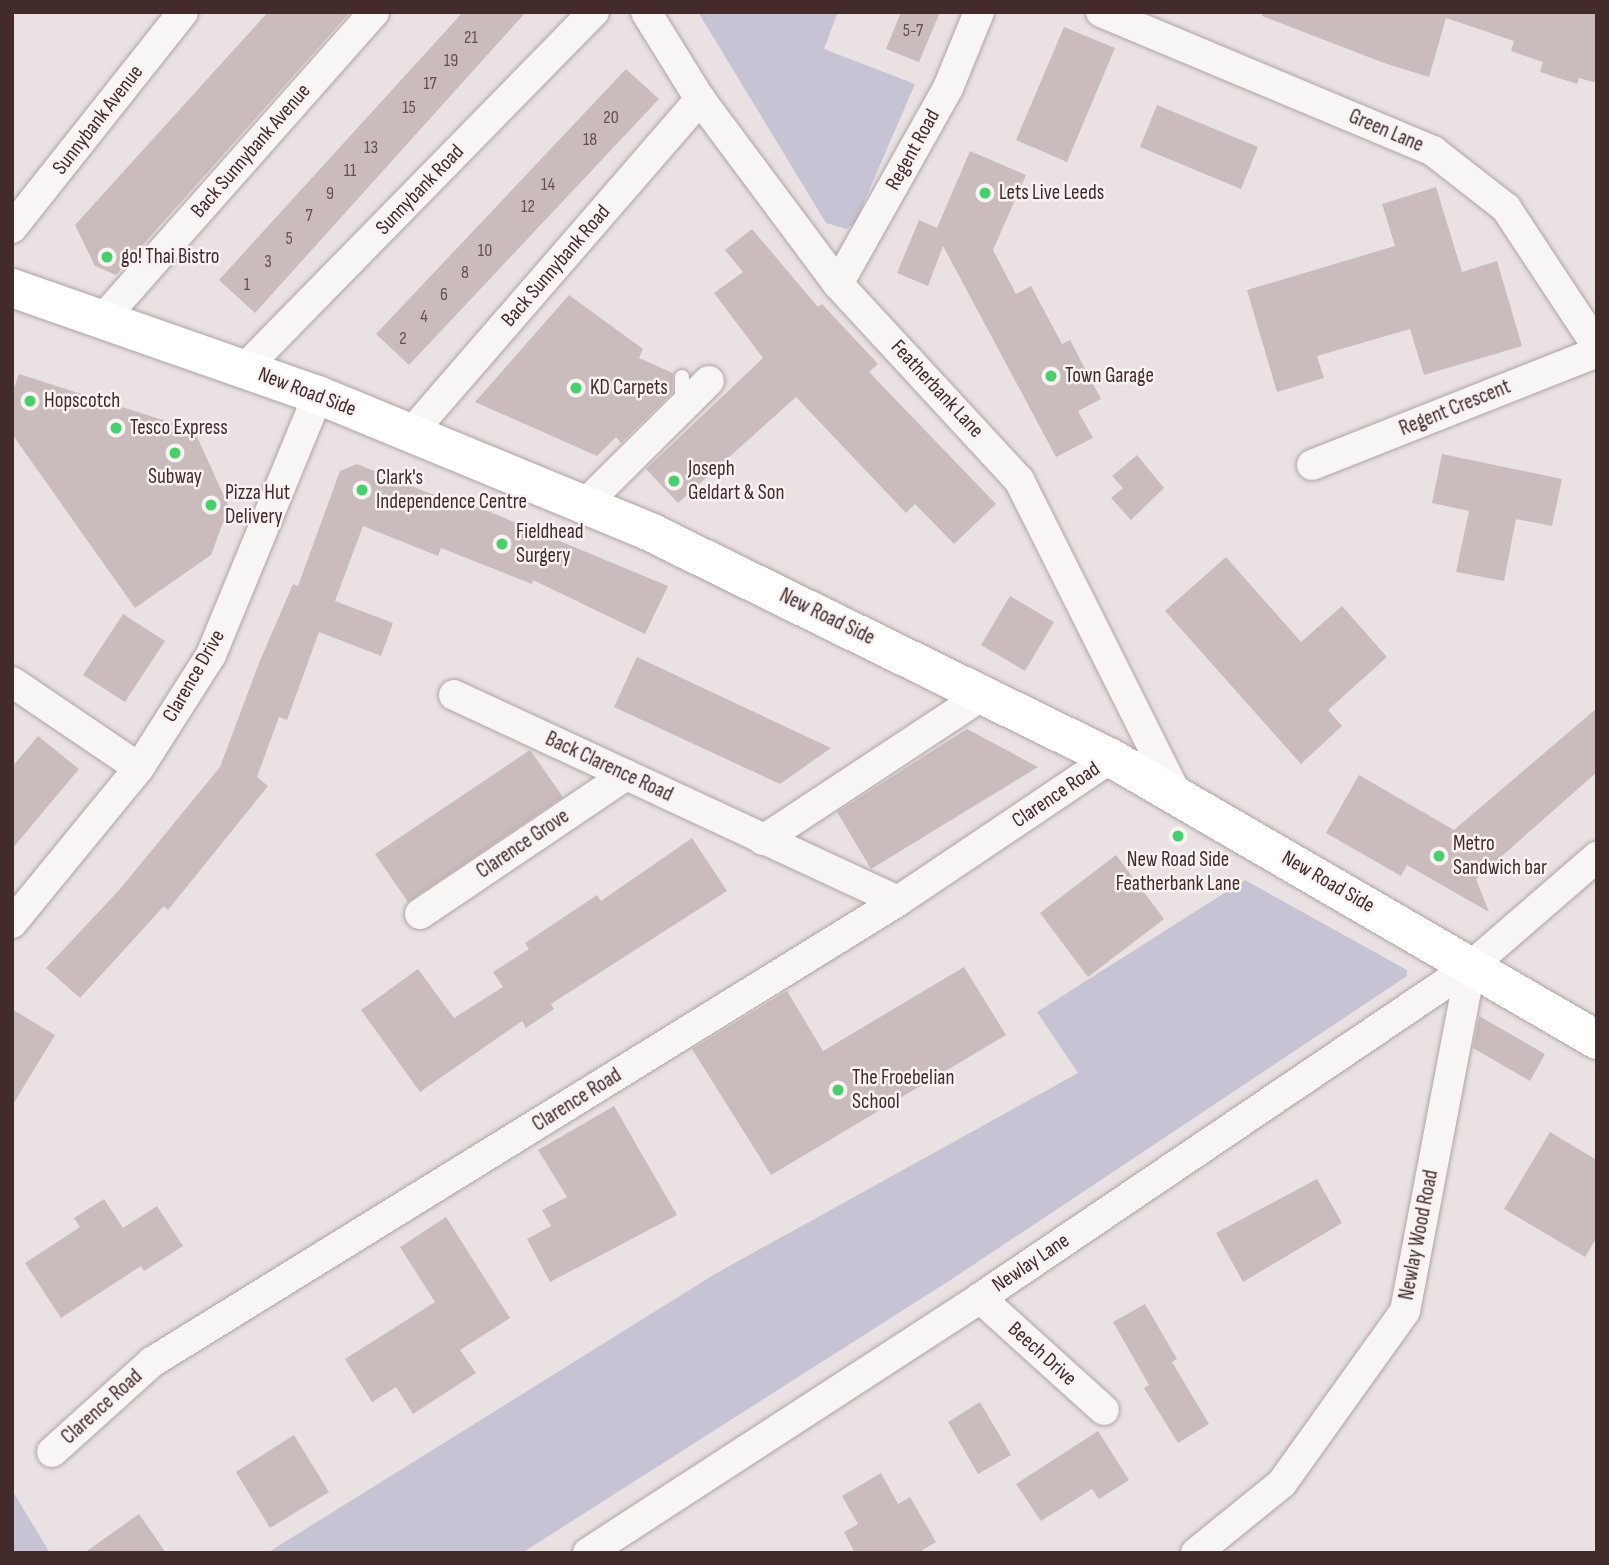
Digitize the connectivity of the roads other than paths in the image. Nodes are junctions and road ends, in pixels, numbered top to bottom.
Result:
1 (183, 12) edge
2 (374, 12) edge
3 (594, 12) edge
4 (646, 12) edge
5 (979, 12) edge
6 (1101, 12) edge
7 (700, 99) junction
8 (12, 228) edge
9 (838, 284) junction
10 (12, 288) edge
11 (101, 321) junction
12 (1597, 346) edge
13 (1597, 352) edge
14 (245, 368) junction
15 (695, 379) dead end
16 (318, 395) junction
17 (411, 433) junction
18 (1312, 465) dead end
19 (584, 505) junction
20 (12, 682) edge
21 (986, 693) junction
22 (454, 695) dead end
23 (1111, 758) junction
24 (139, 768) junction
25 (626, 775) junction
26 (1178, 797) junction
27 (763, 840) junction
28 (1597, 857) edge
29 (898, 901) junction
30 (420, 914) dead end
31 (12, 923) edge
32 (1471, 967) junction
33 (1597, 1040) edge
34 (980, 1298) junction
35 (1104, 1410) dead end
36 (52, 1452) dead end
37 (588, 1553) edge
38 (1196, 1553) edge

1 - 8 street, Sunnybank Avenue
2 - 11 street, Back Sunnybank Avenue
3 - 14 street, Sunnybank Road
4 - 7 street, Featherbank Lane
5 - 9 street, Regent Road
6 - 12 street, Green Lane
7 - 9 street, Featherbank Lane
7 - 17 street, Back Sunnybank Road
9 - 26 street, Featherbank Lane
10 - 11 main road, New Road Side
11 - 14 main road, New Road Side
13 - 18 street, Regent Crescent
14 - 16 main road, New Road Side
15 - 19 street
16 - 17 main road, New Road Side
16 - 24 street, Clarence Drive
17 - 19 main road, New Road Side
19 - 21 main road, New Road Side
20 - 24 street
21 - 23 main road, New Road Side
21 - 27 street
22 - 25 street, Back Clarence Road
23 - 26 main road, New Road Side
23 - 29 street, Clarence Road
24 - 31 street, Clarence Drive
25 - 27 street, Back Clarence Road
25 - 30 street, Clarence Grove
26 - 32 main road, New Road Side
27 - 29 street, Back Clarence Road
28 - 32 street, Newlay Lane
29 - 36 street, Clarence Road
32 - 33 main road, New Road Side
32 - 34 street, Newlay Lane
32 - 38 street, Newlay Wood Road
34 - 35 street, Beech Drive
34 - 37 street, Newlay Lane

